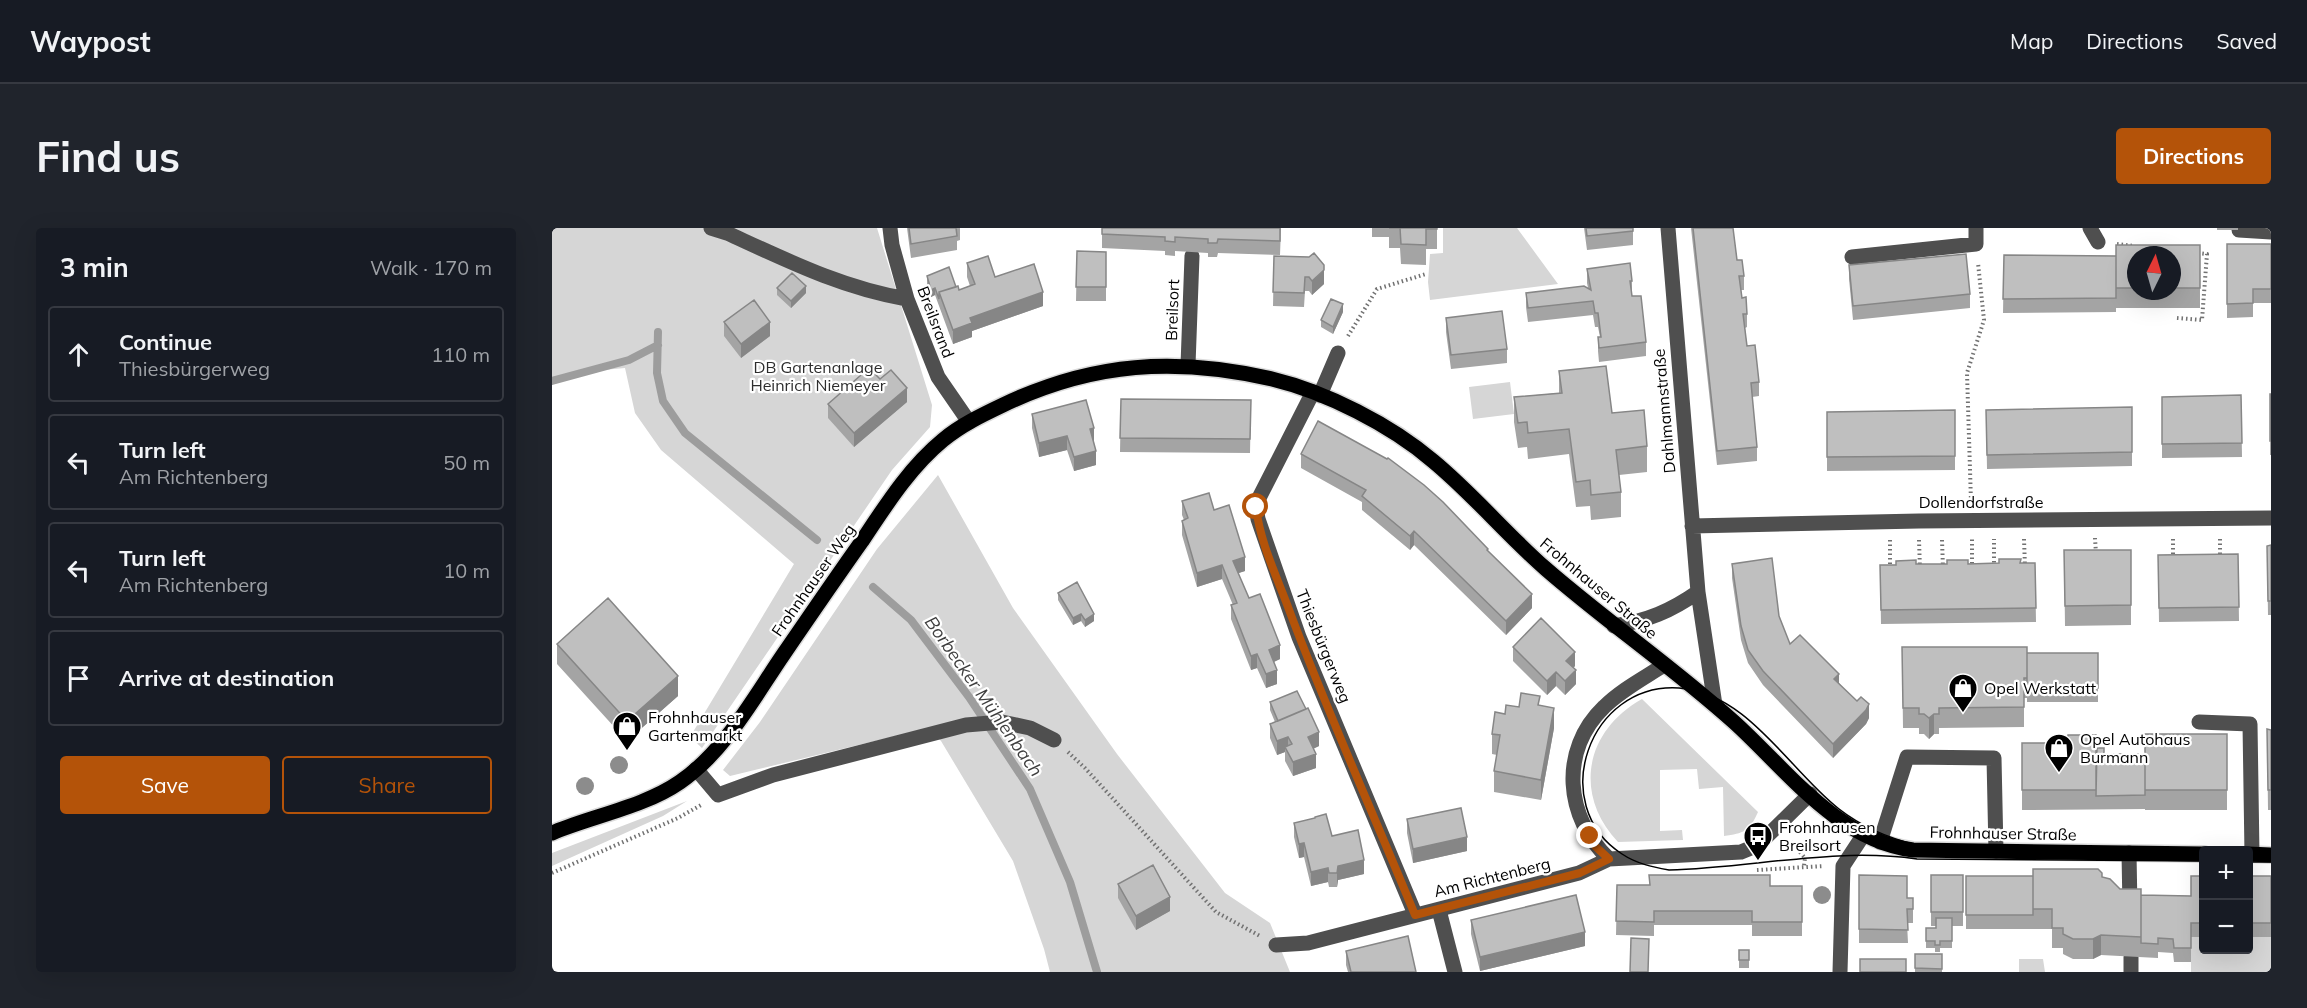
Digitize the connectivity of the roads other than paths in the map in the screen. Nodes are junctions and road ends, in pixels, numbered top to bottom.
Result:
1 (711, 228) edge
2 (890, 228) edge
3 (1668, 228) edge
4 (1976, 228) edge
5 (2090, 228) edge
6 (2239, 229) edge
7 (2271, 232) edge
8 (2098, 242) road end
9 (1192, 256) dead end
10 (1852, 257) dead end
11 (907, 299) junction
12 (1338, 353) road end
13 (1188, 365) junction
14 (1316, 394) junction
15 (969, 422) junction
16 (2271, 518) edge
17 (1692, 525) junction
18 (1698, 592) junction
19 (1614, 626) junction
20 (1664, 664) junction
21 (1715, 705) junction
22 (2199, 722) dead end
23 (1054, 740) road end
24 (696, 769) junction
25 (1810, 794) junction
26 (552, 833) edge
27 (1864, 834) junction
28 (1880, 842) junction
29 (2250, 846) edge
30 (1996, 851) junction
31 (2129, 853) junction
32 (2199, 854) edge
33 (2253, 854) edge
34 (2271, 855) edge
35 (1609, 859) junction
36 (2130, 909) edge
37 (1439, 910) junction
38 (1415, 915) junction
39 (1276, 945) road end
40 (1455, 972) edge
41 (1840, 972) edge

1 - 11 street
2 - 11 street, Breilsrand
3 - 17 street, Dahlmannstraße
4 - 10 street
5 - 8 street
6 - 7 street
9 - 13 street, Breilsort
11 - 15 street, Breilsrand
12 - 14 street, Thiesbürgerweg
13 - 14 main road, Frohnhauser Straße
13 - 15 main road, Frohnhauser Straße
14 - 19 main road, Frohnhauser Straße
14 - 38 street, Thiesbürgerweg
15 - 24 main road, Frohnhauser Weg
16 - 17 street, Dollendorfstraße
17 - 18 street, Dahlmannstraße
18 - 19 street
18 - 21 street, Dahlmannstraße
19 - 20 main road, Frohnhauser Straße
20 - 21 main road, Frohnhauser Straße
20 - 35 street
21 - 25 main road, Frohnhauser Straße
22 - 29 street
23 - 24 street
24 - 26 main road, Frohnhauser Weg
25 - 27 main road, Frohnhauser Straße
25 - 35 street, Am Richtenberg
27 - 28 main road, Frohnhauser Straße
27 - 41 street
28 - 30 main road, Frohnhauser Straße
28 - 30 street
30 - 31 main road, Frohnhauser Straße
31 - 32 main road, Frohnhauser Straße
31 - 36 street
33 - 34 main road
35 - 37 street, Am Richtenberg
37 - 38 street, Am Richtenberg
37 - 40 street
38 - 39 street, Am Richtenberg

